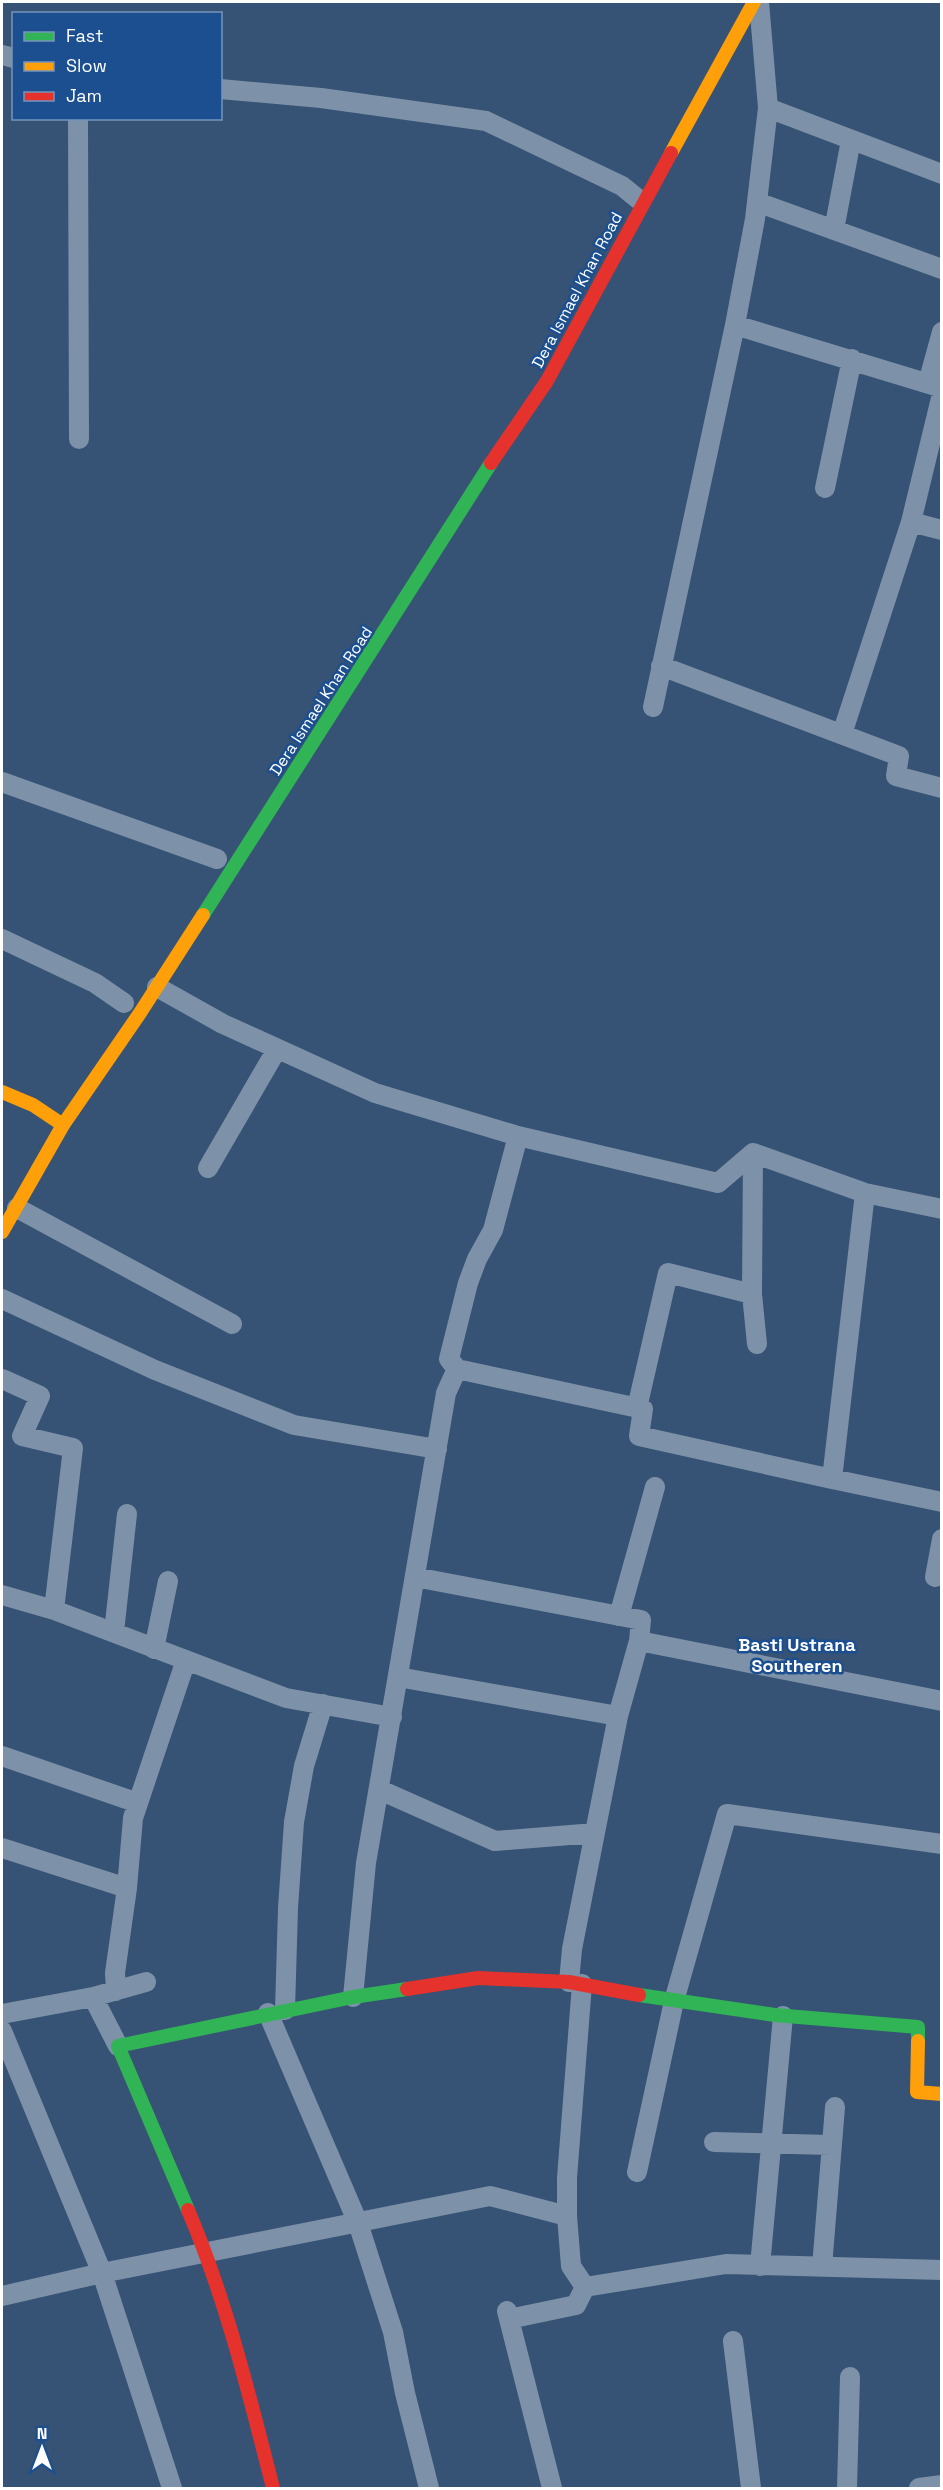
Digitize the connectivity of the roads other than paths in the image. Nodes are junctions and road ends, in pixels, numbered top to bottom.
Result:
1 (754, 2) edge
2 (759, 2) edge
3 (222, 89) edge
4 (768, 108) junction
5 (78, 120) edge
6 (851, 140) junction
7 (942, 174) edge
8 (655, 180) junction
9 (638, 199) junction
10 (757, 202) junction
11 (620, 218) dead end
12 (834, 230) junction
13 (942, 268) edge
14 (735, 325) junction
15 (942, 332) edge
16 (852, 359) junction
17 (937, 388) edge
18 (79, 439) dead end
19 (825, 488) dead end
20 (911, 522) junction
21 (942, 530) edge
22 (661, 666) junction
23 (652, 707) dead end
24 (842, 734) junction
25 (2, 782) edge
26 (942, 788) edge
27 (217, 858) dead end
28 (2, 939) edge
29 (157, 987) junction
30 (124, 1003) dead end
31 (277, 1049) junction
32 (2, 1092) edge
33 (63, 1125) junction
34 (518, 1136) junction
35 (753, 1153) junction
36 (208, 1168) dead end
37 (865, 1193) junction
38 (17, 1208) junction
39 (942, 1209) edge
40 (2, 1232) edge
41 (752, 1294) junction
42 (2, 1299) edge
43 (232, 1324) dead end
44 (757, 1344) dead end
45 (457, 1369) junction
46 (2, 1379) edge
47 (637, 1408) junction
48 (436, 1449) junction
49 (832, 1479) junction
50 (655, 1487) dead end
51 (942, 1502) edge
52 (127, 1515) dead end
53 (942, 1539) edge
54 (415, 1577) junction
55 (934, 1577) dead end
56 (168, 1581) dead end
57 (2, 1595) edge
58 (54, 1610) junction
59 (619, 1616) junction
60 (114, 1632) junction
61 (639, 1641) junction
62 (154, 1648) junction
63 (186, 1660) junction
64 (398, 1677) junction
65 (942, 1701) edge
66 (323, 1704) junction
67 (618, 1716) junction
68 (392, 1718) junction
69 (2, 1756) edge
70 (380, 1790) junction
71 (138, 1803) junction
72 (595, 1833) junction
73 (942, 1844) edge
74 (2, 1848) edge
75 (127, 1888) junction
76 (146, 1982) dead end
77 (575, 1983) junction
78 (116, 1991) junction
79 (93, 1997) junction
80 (353, 1997) junction
81 (674, 2001) junction
82 (276, 2012) junction
83 (2, 2014) edge
84 (783, 2016) junction
85 (2, 2031) edge
86 (118, 2046) junction
87 (942, 2094) edge
88 (835, 2107) dead end
89 (714, 2142) dead end
90 (771, 2143) junction
91 (831, 2145) junction
92 (637, 2172) dead end
93 (567, 2216) junction
94 (358, 2223) junction
95 (206, 2253) junction
96 (760, 2266) junction
97 (822, 2266) junction
98 (942, 2270) edge
99 (102, 2273) junction
100 (585, 2287) junction
101 (2, 2296) edge
102 (733, 2341) dead end
103 (850, 2377) dead end
104 (942, 2485) edge
105 (172, 2488) edge
106 (273, 2488) edge
107 (429, 2488) edge
108 (552, 2488) edge
109 (751, 2488) edge
110 (847, 2488) edge
111 (919, 2488) edge

1 - 8 main road, Dera Ismael Khan Road
2 - 4 street
3 - 9 street
4 - 6 street
4 - 10 street
5 - 18 street
6 - 7 street
6 - 12 street
8 - 9 main road, Dera Ismael Khan Road
8 - 29 main road, Dera Ismael Khan Road
9 - 11 main road, Dera Ismael Khan Road
10 - 12 street
10 - 14 street
12 - 13 street
14 - 16 street
14 - 22 street
15 - 17 street
16 - 17 street
16 - 19 street
17 - 20 street
20 - 21 street
20 - 24 street
22 - 23 street
22 - 24 street
24 - 26 street
25 - 27 street
28 - 30 street
29 - 31 street
29 - 33 main road, Dera Ismael Khan Road
31 - 34 street
31 - 36 street
32 - 33 main road
33 - 38 main road, Dera Ismael Khan Road
34 - 35 street
34 - 45 street
35 - 37 street
35 - 41 street
37 - 39 street
37 - 49 street
38 - 40 main road, Dera Ismael Khan Road
38 - 43 street
41 - 44 street
41 - 47 street
42 - 48 street
45 - 47 street
45 - 48 street
46 - 58 street
47 - 49 street
48 - 54 street
49 - 51 street
50 - 59 street
52 - 60 street
53 - 55 street
54 - 59 street
54 - 64 street
56 - 62 street
57 - 58 street
58 - 60 street
59 - 61 street
60 - 62 street
61 - 65 street
61 - 67 street
62 - 63 street
63 - 66 street
63 - 71 street
64 - 67 street
64 - 68 street
66 - 68 street
66 - 82 street
67 - 72 street
68 - 70 street
69 - 71 street
70 - 72 street
70 - 80 street
71 - 75 street
72 - 77 street
73 - 81 street
74 - 75 street
75 - 78 street
76 - 78 street
77 - 80 main road
77 - 81 main road
77 - 93 street
78 - 79 street
79 - 83 street
79 - 86 street
80 - 82 main road
81 - 84 main road
81 - 92 street
82 - 86 main road
82 - 94 street
84 - 87 main road
84 - 90 street
85 - 99 street
86 - 95 main road
88 - 91 street
89 - 90 street
90 - 91 street
90 - 96 street
91 - 97 street
93 - 94 street
93 - 100 street
94 - 95 street
94 - 107 street
95 - 99 street
95 - 106 main road
96 - 97 street
96 - 100 street
97 - 98 street
99 - 101 street
99 - 105 street
100 - 108 street
102 - 109 street
103 - 110 street
104 - 111 street

